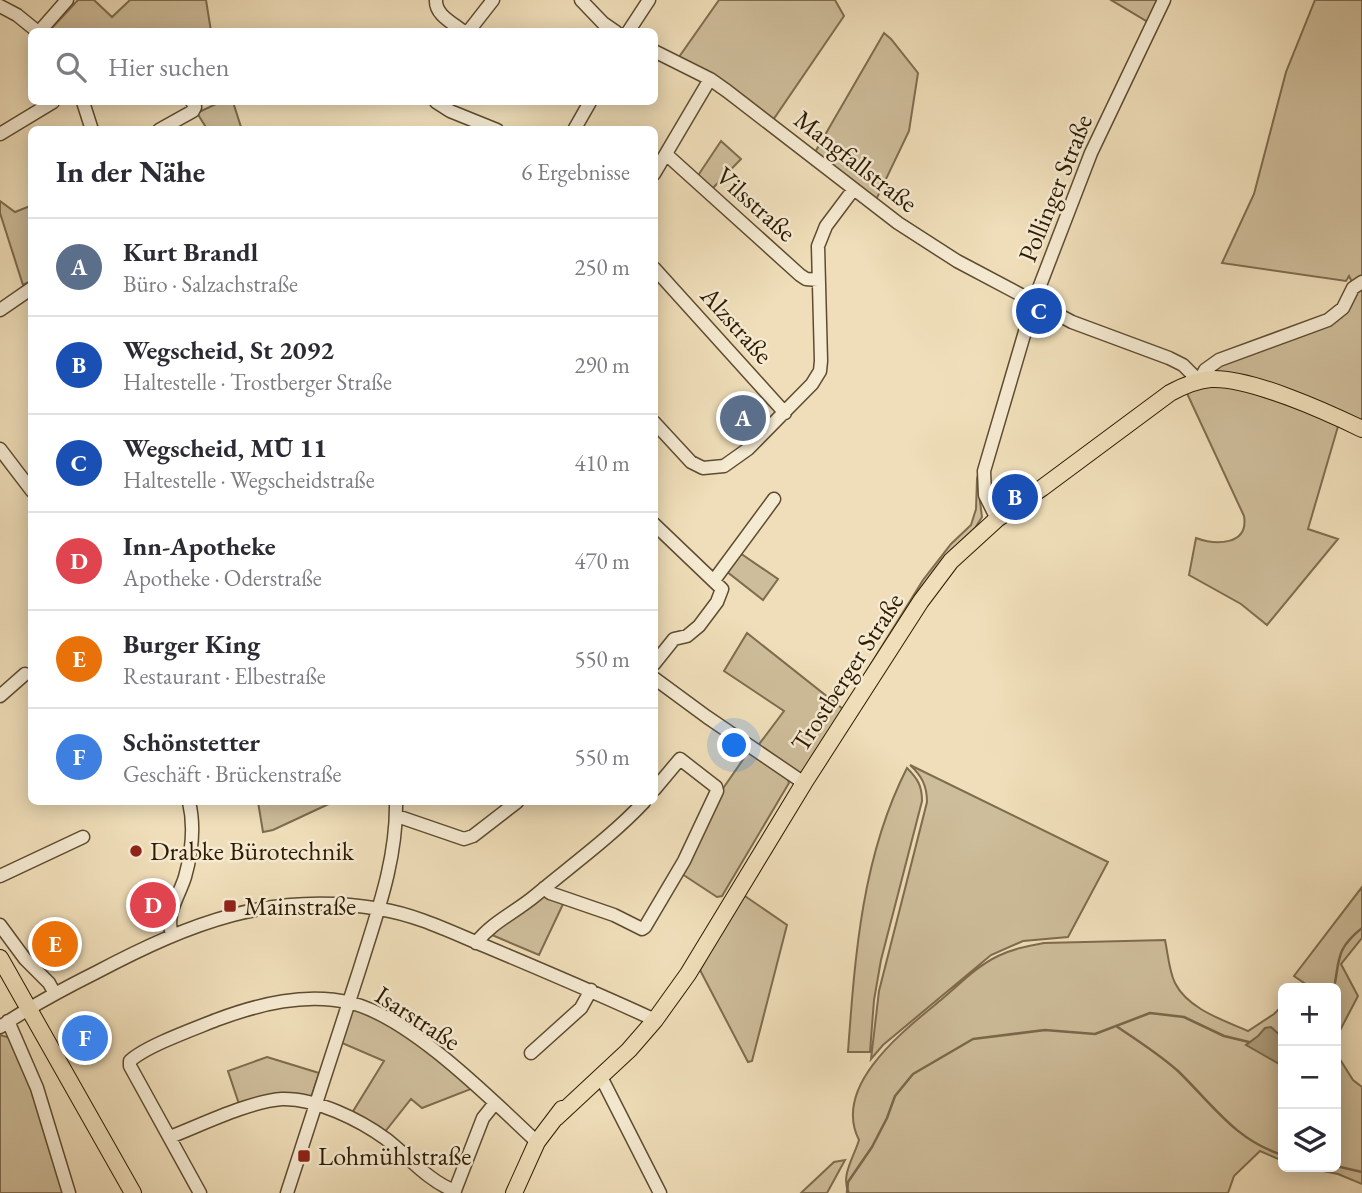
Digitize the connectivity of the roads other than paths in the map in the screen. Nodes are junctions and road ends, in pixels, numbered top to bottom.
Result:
1 (67, 0) edge
2 (436, 0) edge
3 (493, 0) edge
4 (581, 0) edge
5 (649, 0) edge
6 (1164, 0) edge
7 (0, 6) edge
8 (605, 27) edge
9 (34, 28) edge
10 (42, 28) edge
11 (461, 28) edge
12 (469, 28) edge
13 (631, 28) edge
14 (658, 53) edge
15 (710, 79) junction
16 (48, 105) edge
17 (84, 105) edge
18 (194, 105) edge
19 (441, 105) edge
20 (588, 105) edge
21 (91, 126) edge
22 (166, 126) edge
23 (487, 126) edge
24 (577, 126) edge
25 (0, 134) edge
26 (667, 155) junction
27 (658, 168) edge
28 (853, 190) junction
29 (658, 272) edge
30 (818, 281) junction
31 (1362, 282) edge
32 (28, 291) edge
33 (1034, 301) junction
34 (0, 310) edge
35 (1199, 381) junction
36 (785, 413) junction
37 (658, 426) edge
38 (1362, 429) edge
39 (0, 449) edge
40 (28, 486) edge
41 (774, 499) dead end
42 (996, 519) junction
43 (658, 528) edge
44 (715, 579) junction
45 (658, 659) edge
46 (25, 674) dead end
47 (658, 682) edge
48 (0, 696) edge
49 (804, 783) junction
50 (658, 785) edge
51 (190, 805) edge
52 (396, 805) edge
53 (513, 805) edge
54 (641, 805) edge
55 (397, 816) junction
56 (83, 837) dead end
57 (0, 876) edge
58 (544, 888) junction
59 (379, 908) junction
60 (0, 925) edge
61 (172, 934) junction
62 (476, 943) junction
63 (0, 958) edge
64 (591, 990) junction
65 (55, 994) junction
66 (349, 1003) junction
67 (29, 1007) junction
68 (655, 1020) junction
69 (4, 1024) edge
70 (531, 1053) dead end
71 (614, 1064) junction
72 (601, 1077) junction
73 (495, 1103) junction
74 (315, 1105) junction
75 (556, 1118) junction
76 (170, 1137) junction
77 (537, 1142) junction
78 (519, 1191) edge
79 (454, 1192) edge
80 (69, 1193) edge
81 (133, 1193) edge
82 (200, 1193) edge
83 (288, 1193) edge
84 (660, 1193) edge

1 - 10 street
2 - 11 street
3 - 12 street
4 - 8 street
5 - 13 street
6 - 33 street, Pollinger Straße
7 - 9 street
14 - 15 street, Mangfallstraße
15 - 26 street
15 - 28 street, Mangfallstraße
16 - 25 street
17 - 21 street
18 - 22 street
19 - 23 street
20 - 24 street
26 - 27 street
26 - 30 street, Vilsstraße
28 - 30 street
28 - 33 street, Mangfallstraße
29 - 36 street, Alzstraße
30 - 36 street
31 - 35 street, Trostberger Straße
32 - 34 street
33 - 35 street, Mangfallstraße
33 - 42 street, Pollinger Straße
35 - 38 main road, Trostberger Straße
35 - 42 main road, Trostberger Straße
36 - 37 street
39 - 40 street
41 - 44 street
42 - 49 main road, Trostberger Straße
43 - 44 street
44 - 45 street
46 - 48 street
47 - 49 street
49 - 68 main road, Trostberger Straße
50 - 58 street
51 - 61 street
52 - 55 street
53 - 55 street
54 - 58 street
55 - 59 street
56 - 57 street
58 - 62 street
59 - 61 street
59 - 62 street
59 - 66 street
60 - 65 street
61 - 65 street
62 - 64 street
63 - 67 main road
64 - 68 street
64 - 70 street
65 - 67 street
66 - 73 street, Isarstraße
66 - 74 street
66 - 76 street, Isarstraße
67 - 69 street
67 - 81 main road
68 - 71 main road, Trostberger Straße
69 - 80 street
71 - 72 main road, Trostberger Straße
71 - 75 main road, Trostberger Straße
72 - 75 main road, Trostberger Straße
72 - 84 street
73 - 77 street, Isarstraße
73 - 79 street
74 - 76 street
74 - 79 street
74 - 83 street
75 - 77 main road, Trostberger Straße
76 - 82 street
77 - 78 main road, Trostberger Straße

